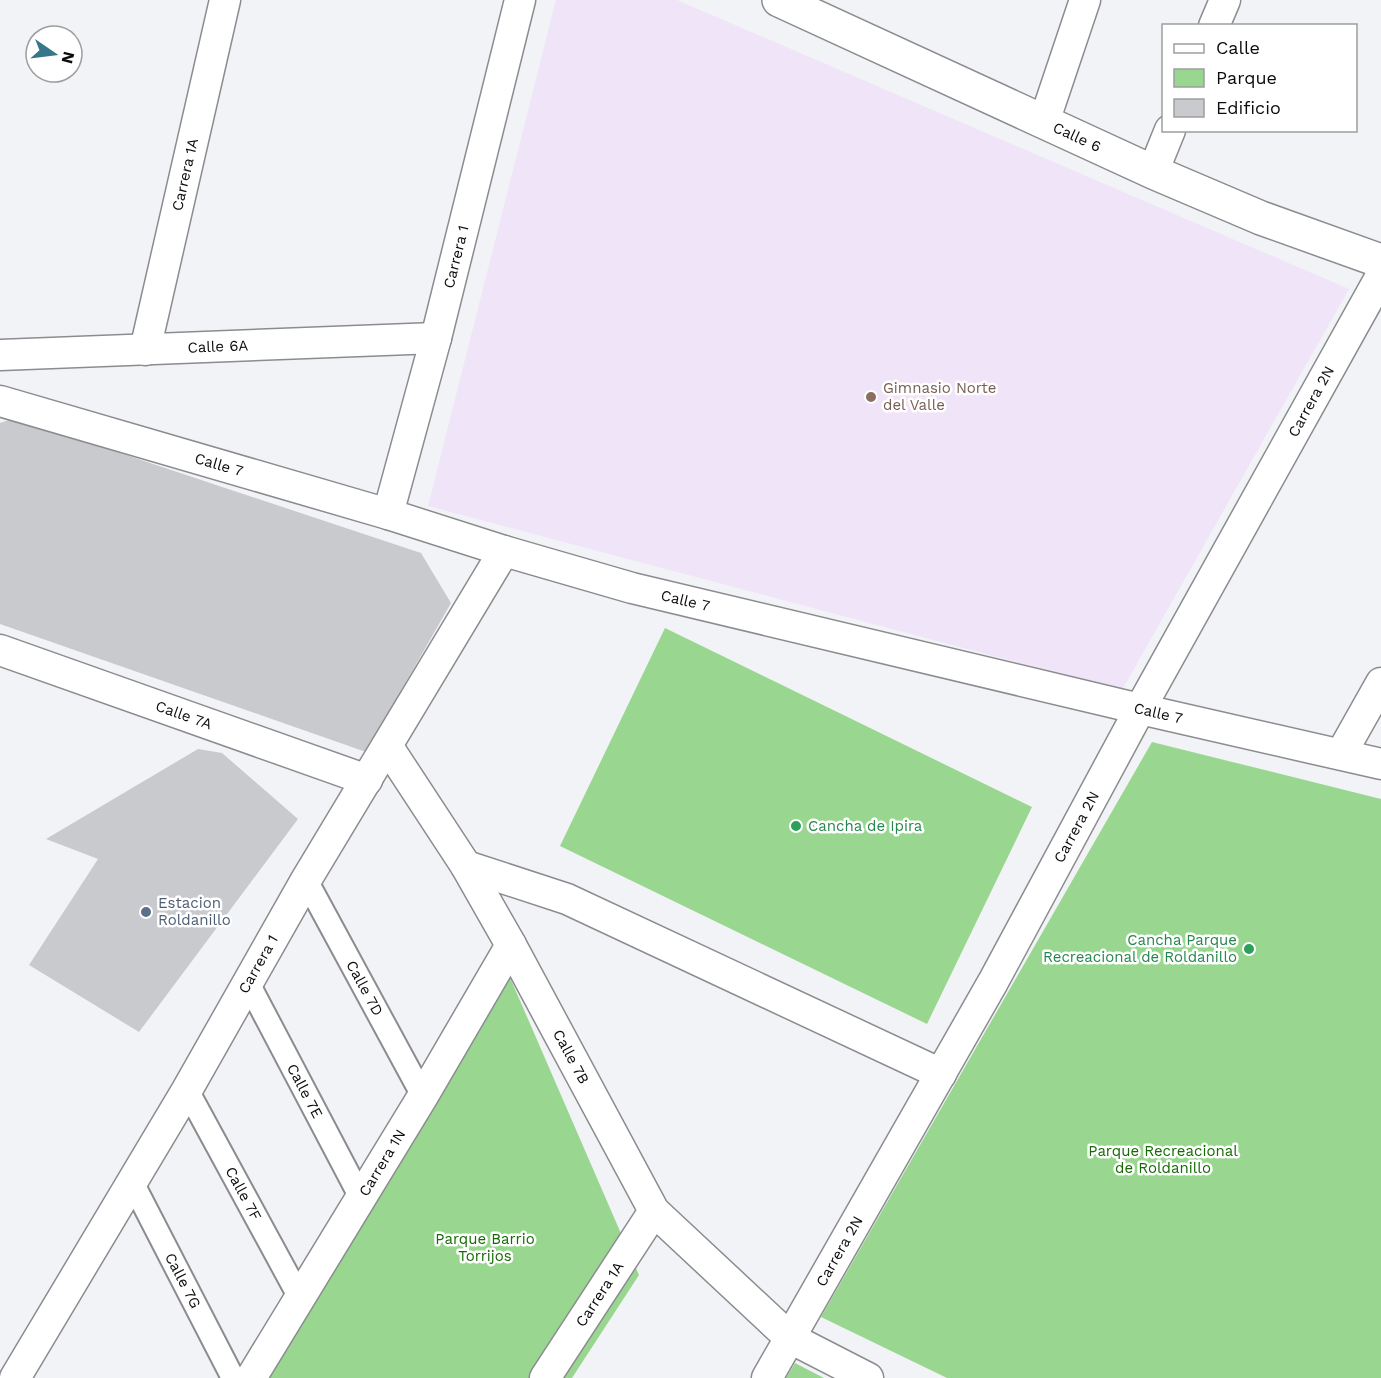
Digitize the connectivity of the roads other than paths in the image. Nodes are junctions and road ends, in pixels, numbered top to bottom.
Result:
1 (225, 0) edge
2 (520, 0) edge
3 (779, 0) edge
4 (1085, 0) edge
5 (1225, 0) edge
6 (1215, 24) edge
7 (1044, 122) junction
8 (1169, 132) edge
9 (1153, 172) junction
10 (1381, 261) edge
11 (1381, 276) edge
12 (436, 338) junction
13 (145, 350) junction
14 (0, 355) edge
15 (0, 401) edge
16 (388, 514) junction
17 (504, 551) junction
18 (0, 650) edge
19 (1381, 683) edge
20 (1140, 709) junction
21 (388, 747) junction
22 (1341, 754) junction
23 (1381, 764) edge
24 (367, 780) junction
25 (466, 866) junction
26 (306, 880) junction
27 (511, 945) junction
28 (248, 983) junction
29 (941, 1074) junction
30 (187, 1090) junction
31 (423, 1096) junction
32 (132, 1182) junction
33 (361, 1198) junction
34 (654, 1211) junction
35 (300, 1298) junction
36 (790, 1338) junction
37 (15, 1378) edge
38 (233, 1378) edge
39 (251, 1378) edge
40 (546, 1378) edge
41 (767, 1378) edge
42 (868, 1378) edge

1 - 13 street, Carrera 1A
2 - 12 street, Carrera 1
3 - 7 street, Calle 6
4 - 7 street
5 - 6 street
7 - 9 street, Calle 6
8 - 9 street
9 - 10 street, Calle 6
11 - 20 street, Carrera 2N
12 - 13 street, Calle 6A
12 - 16 street, Carrera 1
13 - 14 street, Calle 6A
15 - 16 street, Calle 7
16 - 17 street, Calle 7
17 - 20 street, Calle 7
17 - 21 street, Carrera 1
18 - 24 street, Calle 7A
19 - 22 street
20 - 22 street, Calle 7
20 - 29 street, Carrera 2N
21 - 24 street, Carrera 1
21 - 25 street, Calle 7B
22 - 23 street, Calle 7
24 - 26 street, Carrera 1
25 - 27 street, Calle 7B
25 - 29 street
26 - 28 street, Carrera 1
26 - 31 street, Calle 7D
27 - 31 street, Carrera 1N
27 - 34 street, Calle 7B
28 - 30 street, Carrera 1
28 - 33 street, Calle 7E
29 - 36 street, Carrera 2N
30 - 32 street, Carrera 1
30 - 35 street, Calle 7F
31 - 33 street, Carrera 1N
32 - 37 street, Carrera 1
32 - 38 street, Calle 7G
33 - 35 street, Carrera 1N
34 - 36 street, Calle 7B
34 - 40 street, Carrera 1A
35 - 39 street, Carrera 1N
36 - 41 street, Carrera 2N
36 - 42 street, Calle 7B

